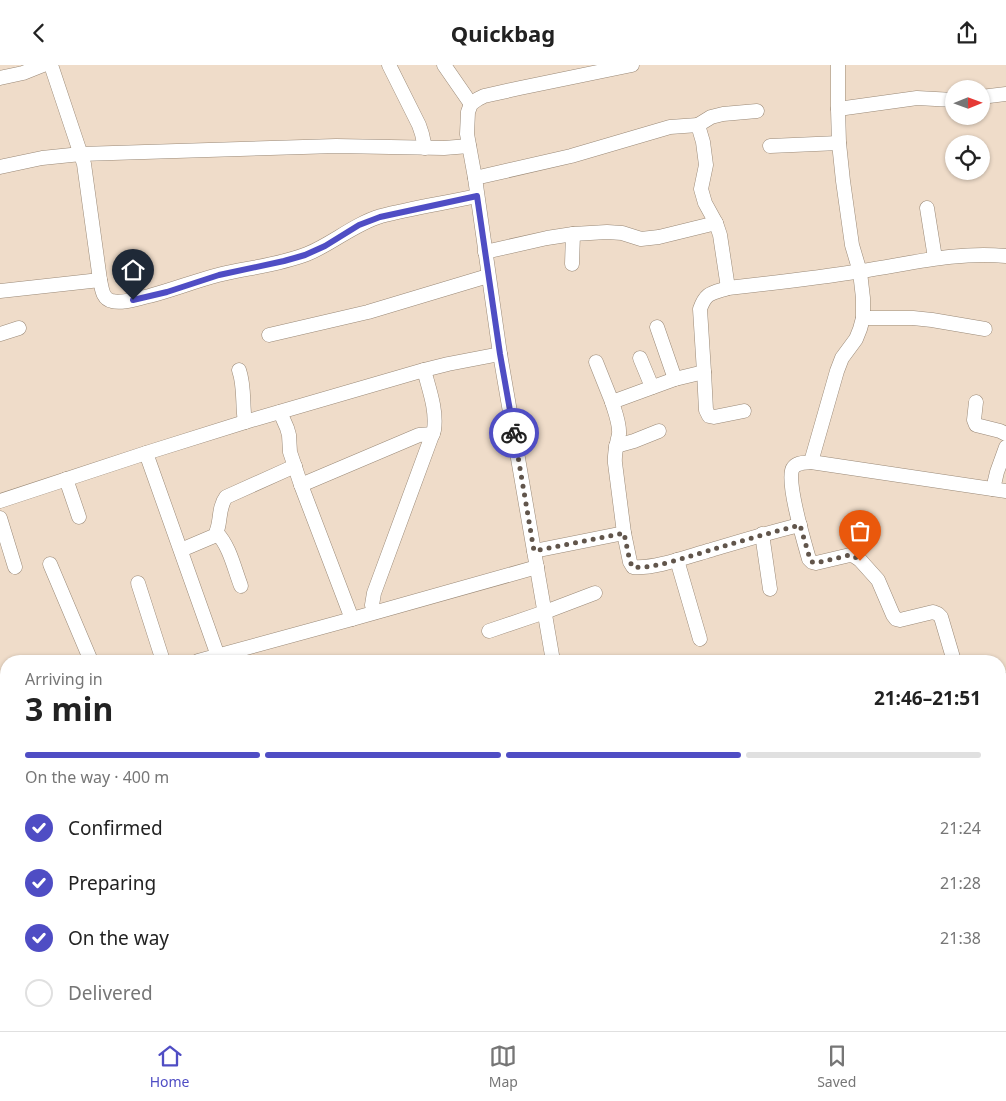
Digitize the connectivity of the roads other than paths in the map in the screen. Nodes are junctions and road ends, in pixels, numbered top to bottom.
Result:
1 (44, 65) edge
2 (51, 65) edge
3 (389, 65) edge
4 (444, 65) edge
5 (632, 65) edge
6 (838, 65) edge
7 (0, 78) edge
8 (1006, 94) edge
9 (990, 96) edge
10 (945, 100) edge
11 (471, 104) junction
12 (838, 109) junction
13 (757, 111) dead end
14 (698, 125) junction
15 (840, 143) junction
16 (469, 146) junction
17 (770, 146) dead end
18 (424, 148) junction
19 (81, 154) junction
20 (0, 167) edge
21 (475, 178) junction
22 (477, 196) junction
23 (927, 208) dead end
24 (716, 223) junction
25 (574, 234) junction
26 (485, 252) junction
27 (1006, 256) edge
28 (935, 258) junction
29 (572, 264) dead end
30 (860, 272) junction
31 (488, 276) junction
32 (100, 279) junction
33 (728, 289) junction
34 (0, 291) edge
35 (863, 318) junction
36 (19, 327) dead end
37 (657, 327) dead end
38 (985, 329) dead end
39 (0, 334) edge
40 (269, 335) dead end
41 (500, 354) junction
42 (640, 358) dead end
43 (596, 362) dead end
44 (239, 370) dead end
45 (424, 370) junction
46 (704, 372) junction
47 (675, 379) junction
48 (652, 387) junction
49 (612, 402) junction
50 (976, 402) dead end
51 (744, 411) dead end
52 (280, 412) junction
53 (245, 421) junction
54 (659, 431) dead end
55 (433, 434) junction
56 (1006, 434) edge
57 (616, 446) junction
58 (1006, 447) edge
59 (146, 453) junction
60 (811, 462) junction
61 (295, 466) junction
62 (66, 479) junction
63 (301, 485) junction
64 (999, 490) edge
65 (0, 501) edge
66 (80, 517) dead end
67 (0, 518) edge
68 (800, 525) junction
69 (217, 533) junction
70 (624, 533) junction
71 (762, 534) junction
72 (181, 551) junction
73 (534, 551) junction
74 (677, 560) junction
75 (50, 564) dead end
76 (15, 567) dead end
77 (537, 567) junction
78 (138, 583) dead end
79 (241, 586) dead end
80 (770, 589) dead end
81 (595, 593) dead end
82 (375, 612) junction
83 (545, 612) junction
84 (352, 619) junction
85 (489, 631) dead end
86 (700, 639) dead end
87 (88, 655) edge
88 (161, 655) edge
89 (218, 655) edge
90 (222, 655) edge
91 (552, 655) edge
92 (952, 655) edge

1 - 7 street
2 - 19 street
3 - 18 street
4 - 11 street
5 - 11 street
6 - 12 street
8 - 9 street
10 - 12 street
11 - 16 street
12 - 15 street
13 - 14 street
14 - 21 street
14 - 24 street
15 - 17 street
15 - 30 street
16 - 18 street
16 - 21 street
18 - 19 street
19 - 20 street
19 - 32 street
21 - 22 street
22 - 26 street
22 - 32 street
23 - 28 street
24 - 25 street
24 - 33 street
25 - 26 street
25 - 29 street
26 - 31 street
27 - 28 street
28 - 30 street
30 - 33 street
30 - 35 street
31 - 40 street
31 - 41 street
32 - 34 street
33 - 46 street
35 - 38 street
35 - 60 street
36 - 39 street
37 - 47 street
41 - 45 street
41 - 73 street
42 - 48 street
43 - 49 street
44 - 53 street
45 - 52 street
45 - 55 street
46 - 47 street
46 - 51 street
47 - 48 street
48 - 49 street
49 - 57 street
50 - 56 street
52 - 53 street
52 - 61 street
53 - 59 street
54 - 57 street
55 - 63 street
55 - 82 street
57 - 70 street
58 - 64 street
59 - 62 street
59 - 72 street
60 - 64 street
60 - 68 street
61 - 63 street
61 - 69 street
62 - 65 street
62 - 66 street
63 - 84 street
67 - 76 street
68 - 71 street
68 - 92 street
69 - 72 street
69 - 79 street
70 - 73 street
70 - 74 street
71 - 74 street
71 - 80 street
72 - 89 street
73 - 77 street
74 - 86 street
75 - 87 street
77 - 82 street
77 - 83 street
78 - 88 street
81 - 83 street
82 - 84 street
83 - 85 street
83 - 91 street
84 - 90 street

